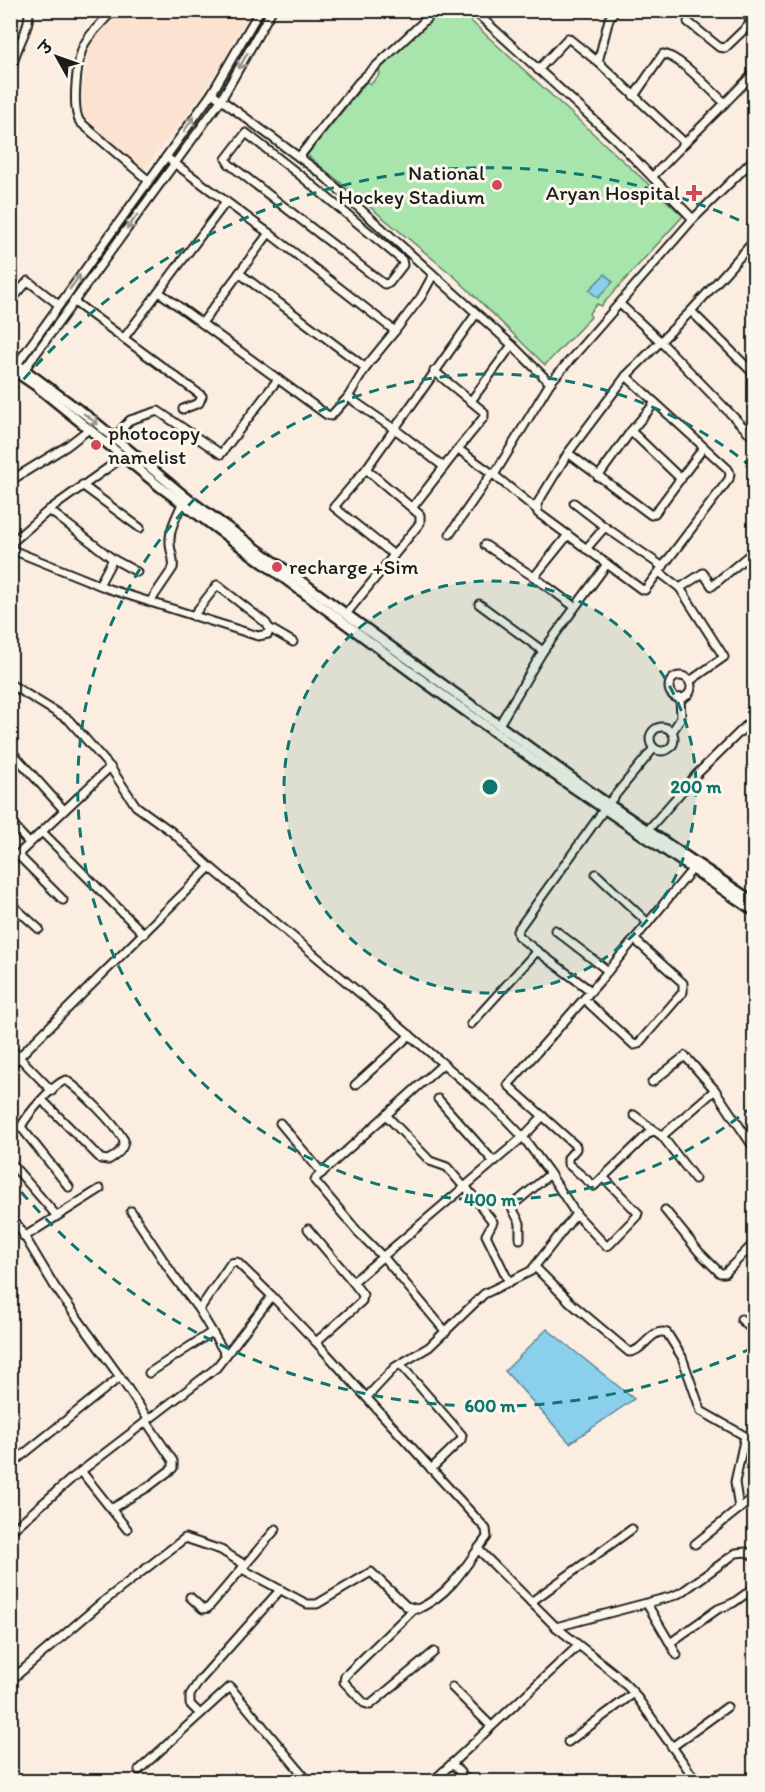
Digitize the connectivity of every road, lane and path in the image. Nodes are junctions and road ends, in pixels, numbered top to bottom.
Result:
1 (29, 10) edge
2 (113, 10) edge
3 (260, 10) edge
4 (272, 10) edge
5 (436, 10) edge
6 (473, 10) edge
7 (615, 10) edge
8 (741, 10) edge
9 (688, 22) dead end
10 (598, 62) junction
11 (538, 70) junction
12 (754, 73) edge
13 (212, 93) junction
14 (634, 96) junction
15 (221, 100) junction
16 (724, 103) junction
17 (10, 131) edge
18 (685, 143) junction
19 (299, 157) junction
20 (166, 158) junction
21 (754, 159) edge
22 (174, 164) junction
23 (309, 165) junction
24 (301, 176) junction
25 (652, 177) junction
26 (149, 181) junction
27 (226, 202) junction
28 (693, 219) junction
29 (268, 233) junction
30 (754, 241) edge
31 (239, 273) junction
32 (433, 275) junction
33 (159, 292) junction
34 (73, 301) junction
35 (10, 302) edge
36 (620, 304) junction
37 (59, 305) junction
38 (691, 311) junction
39 (476, 314) junction
40 (202, 323) junction
41 (395, 331) junction
42 (124, 338) junction
43 (660, 341) junction
44 (512, 345) junction
45 (16, 365) edge
46 (366, 368) junction
47 (434, 371) junction
48 (754, 373) edge
49 (626, 376) junction
50 (278, 379) junction
51 (550, 383) junction
52 (348, 397) junction
53 (471, 401) junction
54 (655, 403) junction
55 (183, 409) dead end
56 (393, 428) junction
57 (89, 429) junction
58 (631, 431) junction
59 (115, 437) junction
60 (754, 438) edge
61 (704, 447) junction
62 (458, 449) junction
63 (568, 453) junction
64 (123, 457) junction
65 (444, 467) junction
66 (366, 468) junction
67 (494, 474) junction
68 (598, 477) junction
69 (681, 479) junction
70 (10, 481) edge
71 (82, 485) junction
72 (574, 503) dead end
73 (182, 504) junction
74 (412, 508) junction
75 (536, 509) junction
76 (48, 510) junction
77 (605, 527) junction
78 (140, 528) dead end
79 (450, 534) dead end
80 (568, 535) junction
81 (10, 544) edge
82 (485, 545) dead end
83 (10, 549) edge
84 (586, 549) junction
85 (754, 551) edge
86 (394, 555) junction
87 (113, 559) junction
88 (607, 564) junction
89 (661, 569) junction
90 (137, 572) dead end
91 (534, 576) junction
92 (99, 585) junction
93 (680, 588) junction
94 (150, 602) junction
95 (479, 604) dead end
96 (575, 608) junction
97 (346, 614) junction
98 (193, 616) junction
99 (269, 628) junction
100 (293, 642) dead end
101 (543, 651) junction
102 (690, 681) junction
103 (11, 686) edge
104 (680, 698) junction
105 (754, 718) edge
106 (499, 725) junction
107 (672, 732) junction
108 (654, 748) junction
109 (10, 750) edge
110 (110, 767) junction
111 (606, 806) junction
112 (64, 810) junction
113 (10, 822) edge
114 (648, 830) junction
115 (42, 832) junction
116 (29, 843) junction
117 (18, 855) junction
118 (10, 862) edge
119 (695, 866) junction
120 (210, 867) junction
121 (596, 874) dead end
122 (63, 900) dead end
123 (754, 902) edge
124 (10, 903) edge
125 (754, 911) edge
126 (648, 923) junction
127 (39, 929) dead end
128 (555, 930) dead end
129 (144, 934) junction
130 (634, 939) junction
131 (537, 951) junction
132 (608, 971) junction
133 (591, 991) junction
134 (584, 999) junction
135 (471, 1024) dead end
136 (410, 1035) junction
137 (10, 1048) edge
138 (18, 1057) junction
139 (443, 1064) junction
140 (10, 1066) edge
141 (652, 1082) dead end
142 (355, 1085) dead end
143 (52, 1090) junction
144 (715, 1090) junction
145 (438, 1099) dead end
146 (42, 1100) junction
147 (386, 1115) junction
148 (634, 1115) dead end
149 (543, 1116) junction
150 (280, 1123) dead end
151 (655, 1131) junction
152 (662, 1136) junction
153 (523, 1137) junction
154 (754, 1148) edge
155 (494, 1161) junction
156 (10, 1162) edge
157 (322, 1173) junction
158 (550, 1174) junction
159 (604, 1178) junction
160 (695, 1179) dead end
161 (69, 1187) dead end
162 (464, 1187) junction
163 (100, 1189) dead end
164 (664, 1210) dead end
165 (131, 1211) dead end
166 (576, 1214) junction
167 (56, 1215) junction
168 (10, 1216) edge
169 (308, 1229) dead end
170 (24, 1237) junction
171 (520, 1239) dead end
172 (754, 1243) edge
173 (383, 1257) junction
174 (535, 1268) junction
175 (353, 1282) junction
176 (509, 1282) junction
177 (272, 1296) junction
178 (199, 1310) junction
179 (741, 1319) dead end
180 (212, 1332) junction
181 (446, 1332) junction
182 (754, 1332) edge
183 (316, 1342) junction
184 (226, 1355) junction
185 (400, 1364) junction
186 (149, 1373) dead end
187 (120, 1377) junction
188 (367, 1397) junction
189 (147, 1420) junction
190 (745, 1436) junction
191 (754, 1444) edge
192 (10, 1465) edge
193 (431, 1469) junction
194 (81, 1471) junction
195 (754, 1497) edge
196 (111, 1509) junction
197 (739, 1509) junction
198 (632, 1528) dead end
199 (128, 1529) dead end
200 (276, 1529) dead end
201 (10, 1532) edge
202 (695, 1544) dead end
203 (478, 1550) junction
204 (754, 1556) edge
205 (243, 1567) junction
206 (754, 1588) edge
207 (280, 1590) junction
208 (190, 1597) dead end
209 (531, 1602) junction
210 (646, 1604) junction
211 (414, 1609) junction
212 (556, 1627) junction
213 (670, 1643) junction
214 (578, 1646) junction
215 (434, 1652) dead end
216 (677, 1655) dead end
217 (10, 1681) edge
218 (452, 1687) dead end
219 (633, 1693) junction
220 (727, 1707) dead end
221 (200, 1714) junction
222 (491, 1726) junction
223 (568, 1742) dead end
224 (672, 1747) junction
225 (452, 1763) junction
226 (139, 1770) dead end
227 (692, 1775) junction
228 (309, 1782) edge
229 (432, 1782) edge
230 (468, 1782) edge
231 (683, 1782) edge
232 (698, 1782) edge

1 - 17 street
2 - 26 street
3 - 13 street
4 -> 15 street
5 - 19 street
6 - 11 street
7 - 10 street
8 - 9 street
10 - 11 street
10 - 14 street
11 - 25 street
12 - 16 street
13 - 15 street
20 -> 13 street
14 - 16 street
14 - 18 street
15 - 19 street
15 - 22 street
16 - 18 street
18 - 25 street
19 - 23 street
20 - 22 street
20 - 26 street
21 - 28 street
22 - 27 street
22 -> 34 street
23 - 24 street
23 - 32 street
24 - 24 street
25 - 28 street
37 -> 26 street
27 - 29 street
27 - 33 street
28 - 36 street
29 - 31 street
29 - 41 street
30 - 38 street
31 - 40 street
31 - 46 street
32 - 39 street
32 - 41 street
33 - 40 street
33 - 42 street
34 - 42 street
34 - 45 street
35 - 37 street
36 - 43 street
36 - 51 street
37 - 45 street
38 - 43 street
38 - 48 street
39 - 44 street
39 - 47 street
40 - 50 street
41 - 46 street
42 - 55 street
43 - 49 street
43 - 60 street
44 - 51 street
44 - 53 street
45 - 57 street
45 -> 59 street
46 - 52 street
47 - 53 street
47 - 56 street
49 - 54 street
49 - 63 street
50 - 52 street
50 - 59 street
51 - 67 street
52 - 56 street
53 - 62 street
54 - 58 street
54 - 61 street
56 - 65 street
56 - 66 street
57 - 64 street
57 - 70 street
58 - 68 street
58 - 69 street
59 - 97 street
61 - 69 street
61 - 89 street
62 - 65 street
62 - 67 street
63 - 68 street
63 - 75 street
64 - 71 street
64 - 73 street
65 - 74 street
66 - 74 street
66 - 86 street
67 - 75 street
67 - 79 street
68 - 69 street
71 - 76 street
71 - 78 street
72 - 77 street
73 - 94 street
73 - 111 street
74 - 86 street
75 - 80 street
76 - 81 street
76 - 87 street
77 - 84 street
77 - 89 street
80 - 84 street
80 - 91 street
82 - 91 street
83 - 92 street
84 - 88 street
85 - 93 street
86 - 97 street
87 - 90 street
87 - 92 street
88 - 89 street
88 - 96 street
89 - 93 street
91 - 96 street
92 - 94 street
93 - 102 street
94 - 98 street
95 - 101 street
96 - 101 street
97 - 106 street
98 - 99 street
98 - 99 street
99 - 100 street
101 - 106 street
102 - 104 street
102 - 104 street
103 - 110 street
104 - 107 street
105 - 114 street
106 - 111 street
107 - 108 street
107 - 108 street
108 - 111 street
109 - 112 street
110 - 112 street
110 - 120 street
111 - 114 street
111 - 119 street
111 - 131 street
112 - 115 street
113 - 116 street
114 - 119 street
115 - 116 street
115 - 129 street
116 - 117 street
117 - 118 street
117 - 122 street
119 - 123 street
119 - 125 street
119 - 126 street
120 - 129 street
120 - 136 street
121 - 126 street
124 - 127 street
126 - 130 street
128 - 132 street
129 - 138 street
130 - 132 street
130 - 134 street
131 - 133 street
131 - 135 street
132 - 133 street
133 - 134 street
134 - 149 street
136 - 139 street
136 - 142 street
137 - 138 street
138 - 140 street
138 - 143 street
139 - 147 street
139 - 153 street
141 - 144 street
143 - 146 street
143 - 146 street
144 - 152 street
144 - 154 street
145 - 155 street
146 - 161 street
147 - 157 street
147 - 162 street
148 - 151 street
149 - 153 street
149 - 159 street
150 - 157 street
151 - 152 street
151 - 159 street
152 - 160 street
153 - 155 street
153 - 158 street
155 - 162 street
156 - 167 street
157 - 173 street
158 - 166 street
158 - 171 street
159 - 166 street
162 - 173 street
162 - 176 street
163 - 167 street
164 - 172 street
165 - 178 street
166 - 174 street
167 - 170 street
168 - 170 street
169 - 175 street
170 - 187 street
173 - 175 street
173 - 181 street
174 - 176 street
174 - 190 street
175 - 183 street
176 - 181 street
177 - 178 street
177 - 183 street
177 - 184 street
178 - 180 street
179 - 182 street
180 - 184 street
180 - 186 street
181 - 185 street
183 - 188 street
184 - 189 street
185 - 188 street
185 - 193 street
187 - 189 street
187 - 192 street
188 - 193 street
189 - 194 street
189 - 196 street
190 - 191 street
190 - 197 street
193 - 203 street
194 - 196 street
194 - 201 street
195 - 197 street
196 - 199 street
197 - 202 street
198 - 209 street
200 - 205 street
203 - 209 street
203 - 211 street
204 - 210 street
205 - 207 street
205 - 208 street
205 - 217 street
206 - 213 street
207 - 211 street
207 - 221 street
209 - 212 street
210 - 212 street
210 - 213 street
211 - 215 street
212 - 214 street
213 - 216 street
214 - 219 street
214 - 222 street
218 - 222 street
219 - 223 street
219 - 224 street
220 - 224 street
221 - 226 street
221 - 228 street
222 - 225 street
224 - 227 street
225 - 229 street
225 - 230 street
227 - 231 street
227 - 232 street

